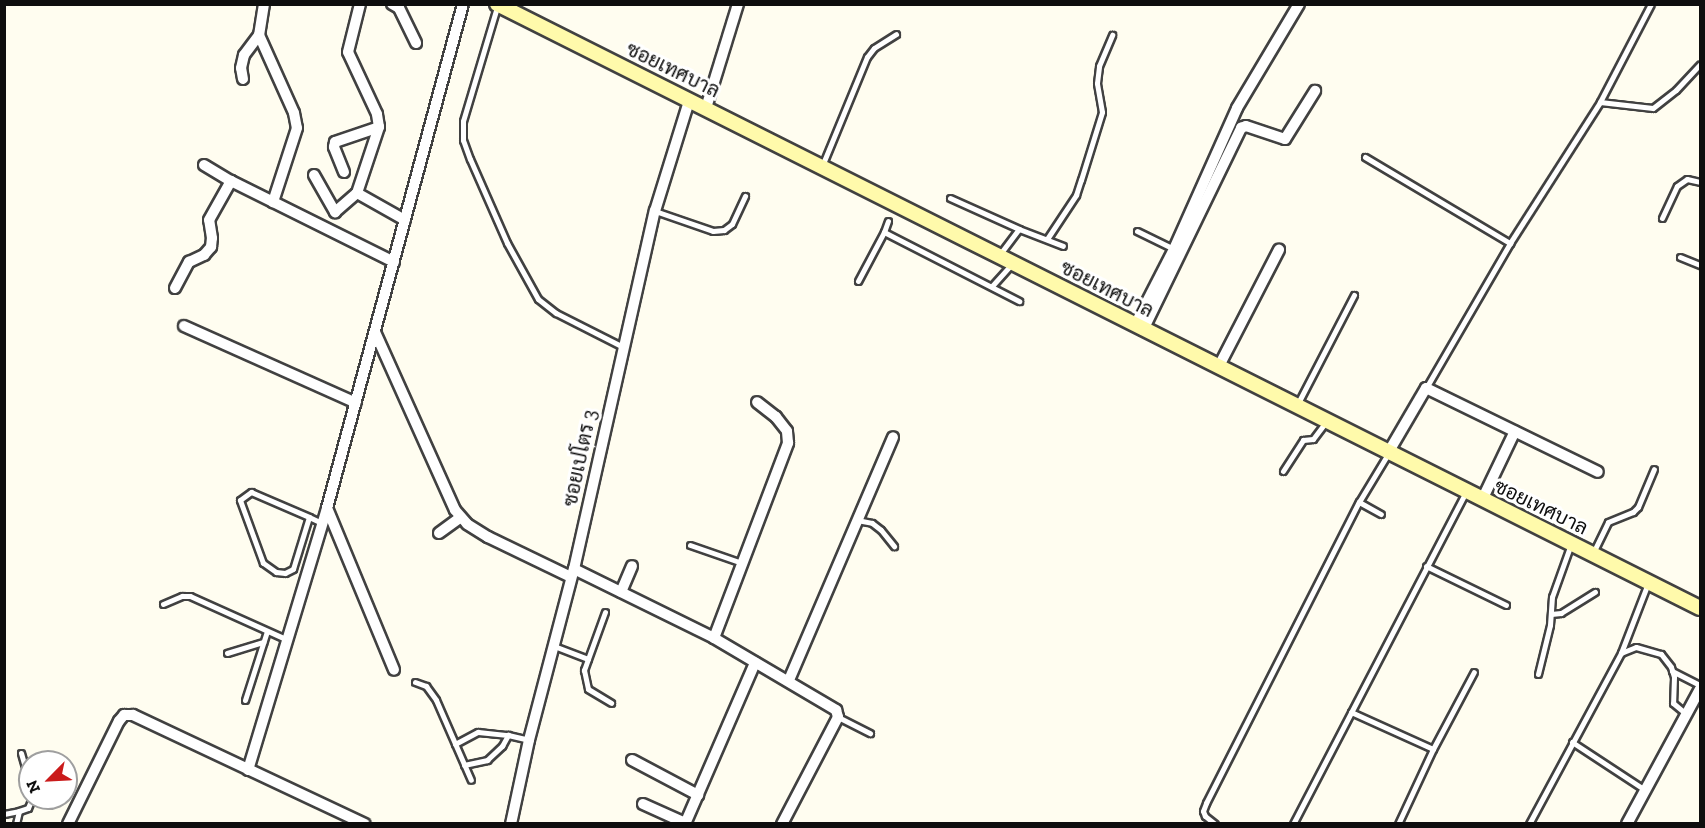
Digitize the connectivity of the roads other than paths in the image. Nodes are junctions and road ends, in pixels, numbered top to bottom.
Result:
1 (264, 4) edge
2 (360, 4) edge
3 (392, 4) edge
4 (463, 4) edge
5 (738, 4) edge
6 (1299, 4) edge
7 (1651, 4) edge
8 (497, 5) edge
9 (896, 34) dead end
10 (259, 35) junction
11 (1112, 35) dead end
12 (416, 43) dead end
13 (1700, 64) edge
14 (243, 79) dead end
15 (1315, 91) dead end
16 (689, 101) junction
17 (1600, 102) junction
18 (706, 108) junction
19 (379, 126) junction
20 (1365, 157) dead end
21 (204, 165) dead end
22 (822, 168) junction
23 (344, 172) dead end
24 (314, 175) dead end
25 (231, 181) junction
26 (1701, 182) edge
27 (357, 193) junction
28 (745, 196) dead end
29 (950, 198) dead end
30 (273, 202) junction
31 (655, 211) junction
32 (1662, 218) dead end
33 (405, 220) junction
34 (888, 221) dead end
35 (1019, 230) junction
36 (1137, 231) dead end
37 (884, 232) junction
38 (1047, 239) junction
39 (1510, 243) junction
40 (1063, 246) dead end
41 (1174, 249) junction
42 (1279, 250) dead end
43 (999, 255) junction
44 (1680, 257) dead end
45 (394, 262) junction
46 (1013, 262) junction
47 (1701, 265) edge
48 (858, 281) dead end
49 (992, 286) junction
50 (175, 288) dead end
51 (1354, 295) dead end
52 (1019, 301) dead end
53 (184, 326) dead end
54 (1139, 327) junction
55 (375, 332) junction
56 (623, 347) junction
57 (1219, 366) junction
58 (1426, 388) junction
59 (757, 402) dead end
60 (356, 403) junction
61 (1297, 407) junction
62 (1326, 422) junction
63 (1515, 431) junction
64 (893, 437) dead end
65 (1389, 453) junction
66 (1654, 469) dead end
67 (1283, 471) dead end
68 (1598, 472) dead end
69 (1466, 491) junction
70 (1482, 500) junction
71 (1359, 502) junction
72 (327, 508) junction
73 (1381, 514) dead end
74 (309, 517) junction
75 (461, 517) junction
76 (857, 520) junction
77 (322, 523) junction
78 (439, 533) dead end
79 (1571, 544) junction
80 (690, 545) dead end
81 (894, 546) dead end
82 (1593, 555) junction
83 (742, 563) junction
84 (632, 566) dead end
85 (1426, 566) junction
86 (572, 573) junction
87 (1648, 583) junction
88 (621, 592) junction
89 (1595, 592) dead end
90 (163, 604) dead end
91 (1506, 605) dead end
92 (1701, 608) edge
93 (606, 612) dead end
94 (1551, 614) junction
95 (267, 631) junction
96 (714, 638) junction
97 (288, 640) junction
98 (263, 642) junction
99 (554, 646) junction
100 (1622, 652) junction
101 (227, 653) dead end
102 (588, 658) junction
103 (755, 663) junction
104 (394, 670) dead end
105 (1672, 671) junction
106 (1474, 672) dead end
107 (1538, 674) dead end
108 (789, 680) junction
109 (415, 682) dead end
110 (1701, 685) edge
111 (1701, 689) edge
112 (245, 700) dead end
113 (612, 703) dead end
114 (1351, 712) junction
115 (1688, 715) junction
116 (838, 717) junction
117 (870, 734) dead end
118 (508, 735) junction
119 (529, 740) junction
120 (1572, 742) junction
121 (455, 744) junction
122 (1433, 749) junction
123 (632, 760) dead end
124 (464, 765) junction
125 (248, 770) junction
126 (471, 780) dead end
127 (1646, 790) junction
128 (698, 795) junction
129 (643, 804) dead end
130 (22, 810) edge
131 (19, 811) junction
132 (4, 814) edge
133 (515, 822) edge
134 (685, 823) edge
135 (16, 824) edge
136 (68, 824) edge
137 (365, 824) edge
138 (782, 824) edge
139 (1215, 824) edge
140 (1293, 824) edge
141 (1398, 824) edge
142 (1529, 824) edge
143 (1627, 824) edge

1 - 10 street
2 - 19 street
3 - 12 street
4 - 33 street
5 - 18 street
6 - 41 street
7 - 17 lane
8 - 16 street, ซอยเทศบาล
8 - 56 lane
9 - 22 lane
10 - 14 street
10 - 30 street
11 - 38 lane
13 - 17 lane
15 - 54 street
16 - 18 street, ซอยเทศบาล
16 - 31 street, ซอยเปโตร 3
17 - 39 lane
18 - 22 street, ซอยเทศบาล
19 - 23 street
19 - 27 street
20 - 39 lane
21 - 25 street
22 - 43 street, ซอยเทศบาล
24 - 27 street
25 - 30 street
25 - 50 street
26 - 32 lane
27 - 33 street
28 - 31 lane
29 - 35 lane
30 - 45 street
31 - 56 street, ซอยเปโตร 3
33 - 45 street
34 - 37 lane
35 - 38 lane
35 - 43 lane
36 - 41 lane
37 - 48 lane
37 - 49 lane
38 - 40 lane
39 - 58 lane
41 - 54 street
42 - 57 street
43 - 46 street, ซอยเทศบาล
44 - 47 lane
45 - 55 street
46 - 49 lane
46 - 54 street, ซอยเทศบาล
49 - 52 lane
51 - 61 lane
53 - 60 street
54 - 57 street, ซอยเทศบาล
55 - 60 street
55 - 75 street
56 - 86 street, ซอยเปโตร 3
57 - 61 street, ซอยเทศบาล
58 - 63 street
58 - 65 street
59 - 83 street
60 - 72 street
61 - 62 street, ซอยเทศบาล
62 - 65 street, ซอยเทศบาล
62 - 67 lane
63 - 68 street
63 - 70 street
64 - 76 street
65 - 69 street, ซอยเทศบาล
65 - 71 lane
66 - 82 lane
69 - 70 street, ซอยเทศบาล
69 - 85 lane
70 - 79 street, ซอยเทศบาล
71 - 73 lane
71 - 139 lane
72 - 77 street
72 - 104 street
74 - 74 lane
74 - 77 lane
75 - 78 street
75 - 86 street
76 - 81 lane
76 - 108 street
77 - 97 street
79 - 82 street, ซอยเทศบาล
79 - 94 lane
80 - 83 lane
82 - 87 street, ซอยเทศบาล
83 - 96 street
84 - 88 street
85 - 91 lane
85 - 114 lane
86 - 88 street
86 - 99 street, ซอยเปโตร 3
87 - 92 street, ซอยเทศบาล
87 - 100 lane
88 - 96 street
89 - 94 lane
90 - 95 lane
93 - 102 lane
94 - 107 lane
95 - 97 lane
95 - 98 lane
96 - 103 street
97 - 125 street
98 - 101 lane
98 - 112 lane
99 - 102 lane
99 - 119 street, ซอยเปโตร 3
100 - 105 lane
100 - 120 lane
102 - 113 lane
103 - 108 street
103 - 128 street
105 - 110 lane
105 - 115 lane
106 - 122 lane
108 - 116 street
109 - 121 lane
111 - 115 street
114 - 122 lane
114 - 140 lane
115 - 127 street
116 - 117 lane
116 - 138 street
118 - 119 lane
118 - 121 lane
118 - 124 lane
119 - 133 street, ซอยเปโตร 3
120 - 127 lane
120 - 142 lane
121 - 124 lane
122 - 141 lane
123 - 128 street
124 - 126 lane
125 - 136 street
125 - 137 street
127 - 143 street
128 - 134 street
129 - 134 street
130 - 131 lane
131 - 132 lane
131 - 135 lane

